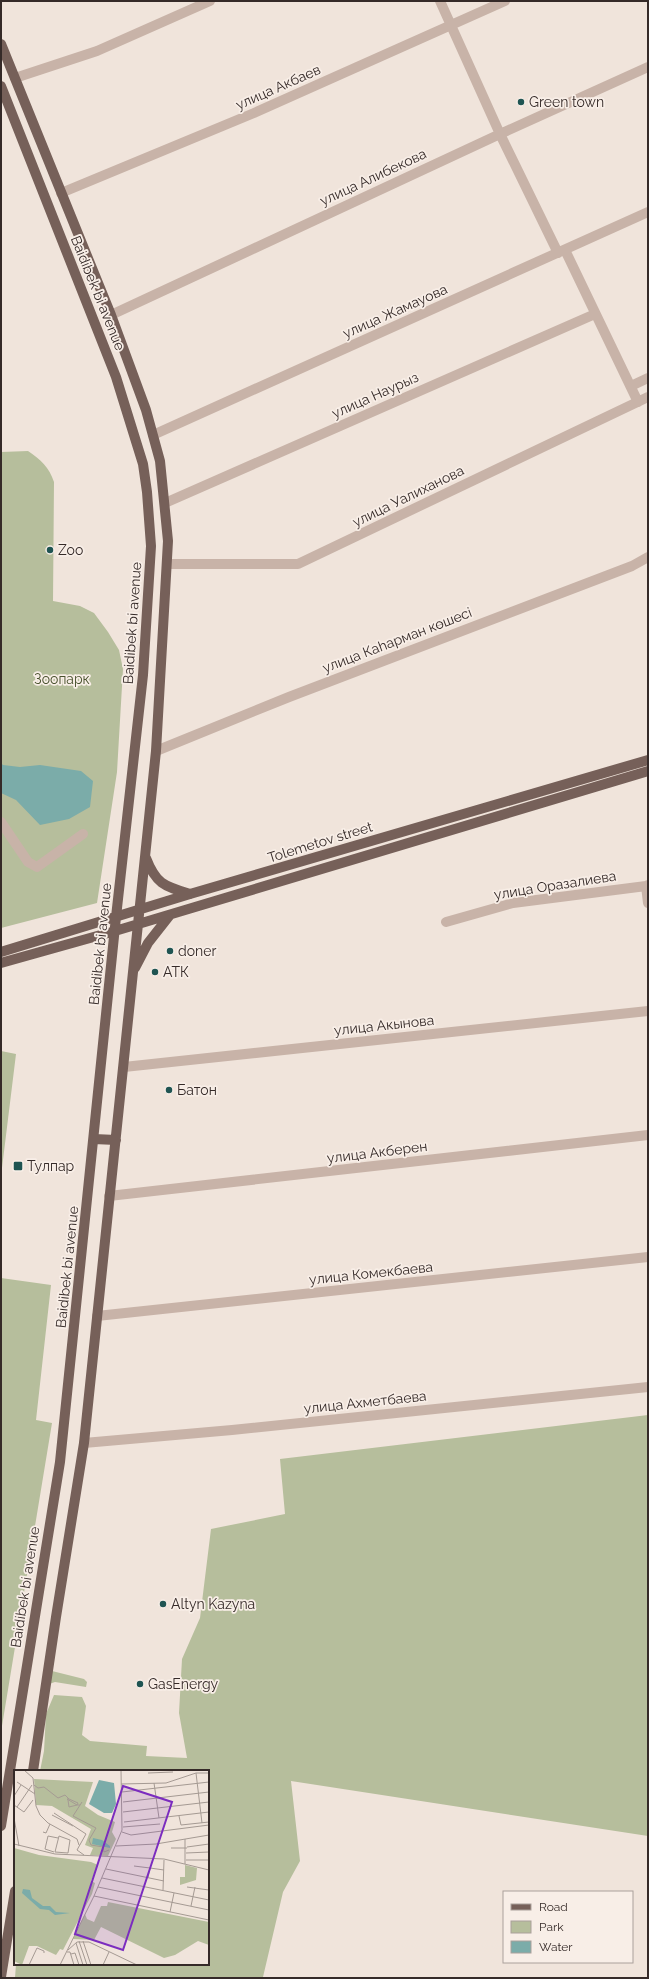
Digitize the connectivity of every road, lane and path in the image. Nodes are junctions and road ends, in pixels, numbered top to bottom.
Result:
1 (210, 1) edge
2 (440, 1) edge
3 (504, 1) edge
4 (452, 26) junction
5 (1, 44) edge
6 (648, 67) edge
7 (15, 78) junction
8 (1, 86) edge
9 (500, 134) junction
10 (61, 193) junction
11 (648, 212) edge
12 (562, 252) junction
13 (595, 314) junction
14 (111, 315) junction
15 (648, 378) edge
16 (631, 386) junction
17 (648, 397) edge
18 (638, 402) junction
19 (153, 435) junction
20 (165, 503) junction
21 (648, 557) edge
22 (167, 564) junction
23 (156, 752) junction
24 (648, 760) edge
25 (648, 771) edge
26 (1, 822) edge
27 (83, 834) dead end
28 (145, 856) junction
29 (647, 886) edge
30 (190, 894) junction
31 (648, 903) edge
32 (139, 910) junction
33 (170, 915) junction
34 (116, 917) junction
35 (446, 922) dead end
36 (137, 924) junction
37 (115, 931) junction
38 (1, 952) edge
39 (1, 963) edge
40 (133, 971) junction
41 (648, 1011) edge
42 (124, 1067) junction
43 (648, 1134) edge
44 (94, 1139) junction
45 (116, 1140) junction
46 (109, 1196) junction
47 (648, 1257) edge
48 (97, 1316) junction
49 (648, 1387) edge
50 (84, 1443) junction
51 (33, 1770) edge
52 (1, 1826) edge
53 (14, 1897) edge
54 (1, 1977) edge

1 - 7 street
2 - 4 street
3 - 4 street, улица Акбаев
4 - 9 street
4 - 10 street, улица Акбаев
5 - 7 main road, Baidibek bi avenue
6 - 9 street, улица Алибекова
7 - 10 main road, Baidibek bi avenue
8 - 34 main road, Baidibek bi avenue
9 - 12 street
9 - 14 street, улица Алибекова
10 - 14 main road, Baidibek bi avenue
11 - 12 street, улица Жамауова
12 - 13 street
12 - 19 street, улица Жамауова
13 - 16 street
13 - 20 street, улица Наурыз
14 - 19 main road, Baidibek bi avenue
15 - 16 street
16 - 18 street
17 - 18 street, улица Уалиханова
18 - 22 street, улица Уалиханова
19 - 20 main road, Baidibek bi avenue
20 - 22 main road, Baidibek bi avenue
21 - 23 street, улица Каһарман көшесі
22 - 23 main road, Baidibek bi avenue
23 - 28 main road, Baidibek bi avenue
24 - 30 main road, Tolemetov street
25 - 33 main road, Tolemetov street
26 - 27 street
28 - 30 main road
28 - 32 main road, Baidibek bi avenue
29 - 31 street, улица Оразалиева
29 - 35 street, улица Оразалиева
30 - 32 main road, Tolemetov street
32 - 34 main road, Tolemetov street
32 - 36 main road, Baidibek bi avenue
33 - 36 main road, Tolemetov street
33 - 40 main road
34 - 37 main road, Baidibek bi avenue
34 - 38 main road, Tolemetov street
36 - 37 main road, Tolemetov street
36 - 40 main road, Baidibek bi avenue
37 - 39 main road, Tolemetov street
37 - 44 main road, Baidibek bi avenue
40 - 42 main road, Baidibek bi avenue
41 - 42 street, улица Акынова
42 - 45 main road, Baidibek bi avenue
43 - 46 street, улица Акберен
44 - 45 main road
44 - 52 main road, Baidibek bi avenue
45 - 46 main road, Baidibek bi avenue
46 - 48 main road, Baidibek bi avenue
47 - 48 street, улица Комекбаева
48 - 50 main road, Baidibek bi avenue
49 - 50 street, улица Ахметбаева
50 - 51 main road, Baidibek bi avenue
53 - 54 main road

